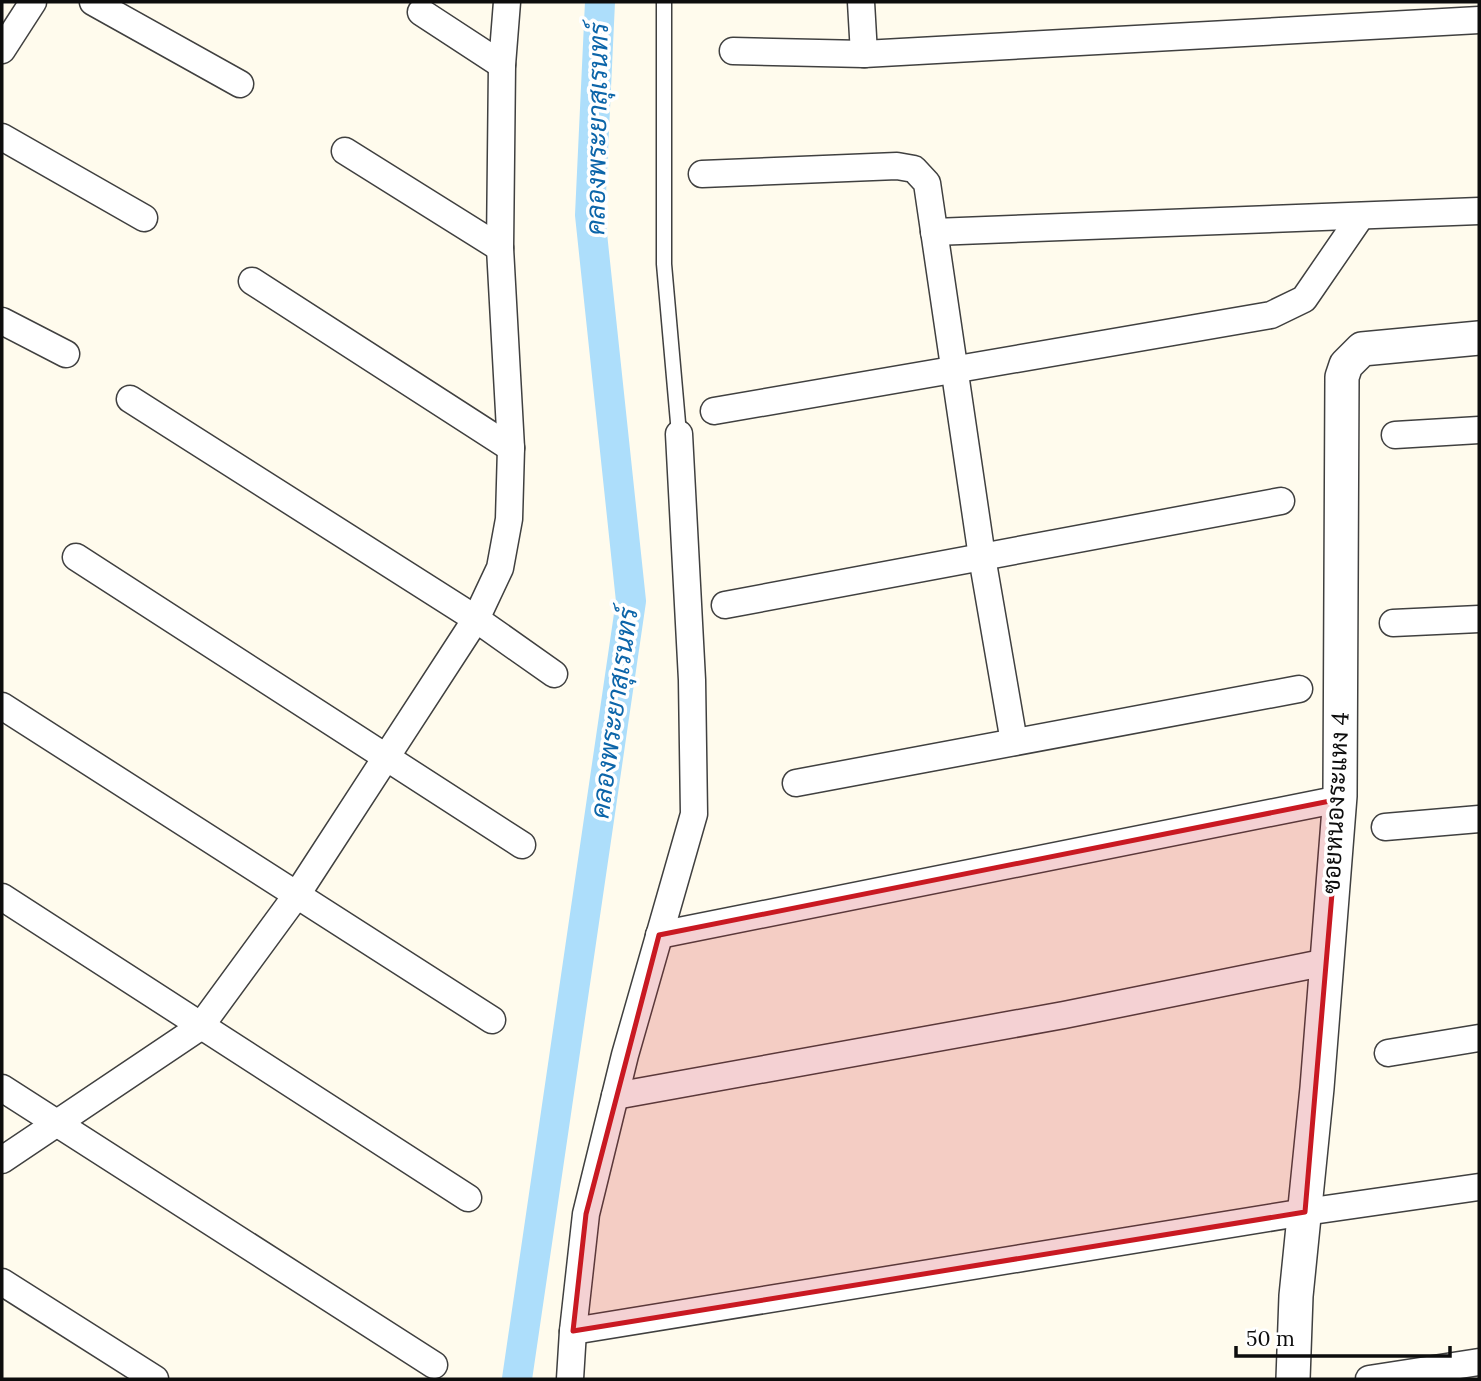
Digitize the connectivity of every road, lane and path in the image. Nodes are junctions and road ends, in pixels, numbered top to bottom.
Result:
1 (33, 2) edge
2 (93, 2) edge
3 (508, 2) edge
4 (664, 2) edge
5 (861, 2) edge
6 (421, 12) dead end
7 (1479, 20) edge
8 (2, 50) edge
9 (733, 51) dead end
10 (864, 54) junction
11 (502, 65) junction
12 (240, 85) dead end
13 (2, 137) edge
14 (345, 151) dead end
15 (702, 174) dead end
16 (1479, 211) edge
17 (1361, 216) junction
18 (144, 218) dead end
19 (934, 232) junction
20 (500, 248) junction
21 (252, 281) dead end
22 (2, 321) edge
23 (1479, 338) edge
24 (66, 354) dead end
25 (955, 370) junction
26 (130, 399) dead end
27 (714, 411) dead end
28 (1479, 430) edge
29 (679, 434) joint
30 (1395, 435) dead end
31 (511, 448) junction
32 (1281, 501) dead end
33 (76, 558) dead end
34 (982, 558) junction
35 (725, 605) dead end
36 (476, 619) junction
37 (1479, 619) edge
38 (1393, 623) dead end
39 (554, 674) dead end
40 (1299, 689) dead end
41 (2, 706) edge
42 (1014, 742) junction
43 (386, 756) junction
44 (796, 783) dead end
45 (1340, 799) junction
46 (1479, 820) edge
47 (1385, 827) dead end
48 (523, 845) dead end
49 (296, 896) junction
50 (2, 897) edge
51 (659, 935) junction
52 (1327, 962) junction
53 (492, 1020) dead end
54 (200, 1027) junction
55 (1479, 1038) edge
56 (1388, 1053) dead end
57 (2, 1088) edge
58 (615, 1096) junction
59 (57, 1123) junction
60 (2, 1160) edge
61 (1479, 1187) edge
62 (468, 1198) dead end
63 (1305, 1212) junction
64 (2, 1282) edge
65 (572, 1331) junction
66 (1479, 1362) edge
67 (434, 1365) dead end
68 (155, 1379) edge
69 (570, 1379) edge
70 (1293, 1379) edge
71 (1370, 1379) edge

1 - 8 street
2 - 12 street
3 - 11 street
4 - 29 lane
5 - 10 street
6 - 11 street
7 - 10 street
9 - 10 street
11 - 20 street
13 - 18 street
14 - 20 street
15 - 19 street
16 - 17 street
17 - 19 street
17 - 25 street
19 - 25 street
20 - 31 street
21 - 31 street
22 - 24 street
23 - 45 street, ซอยหนองระแหง 4
25 - 27 street
25 - 34 street
26 - 36 street
28 - 30 street
29 - 51 street
31 - 36 street
32 - 34 street
33 - 43 street
34 - 35 street
34 - 42 street
36 - 39 street
36 - 43 street
37 - 38 street
40 - 42 street
41 - 49 street
42 - 44 street
43 - 48 street
43 - 49 street
45 - 51 street
45 - 52 street, ซอยหนองระแหง 4
46 - 47 street
49 - 53 street
49 - 54 street
50 - 54 street
51 - 58 street
52 - 58 street
52 - 63 street, ซอยหนองระแหง 4
54 - 59 street
54 - 62 street
55 - 56 street
57 - 59 street
58 - 65 street
59 - 60 street
59 - 67 street
61 - 63 street
63 - 65 street
63 - 70 street, ซอยหนองระแหง 4
64 - 68 street
65 - 69 street
66 - 71 street

